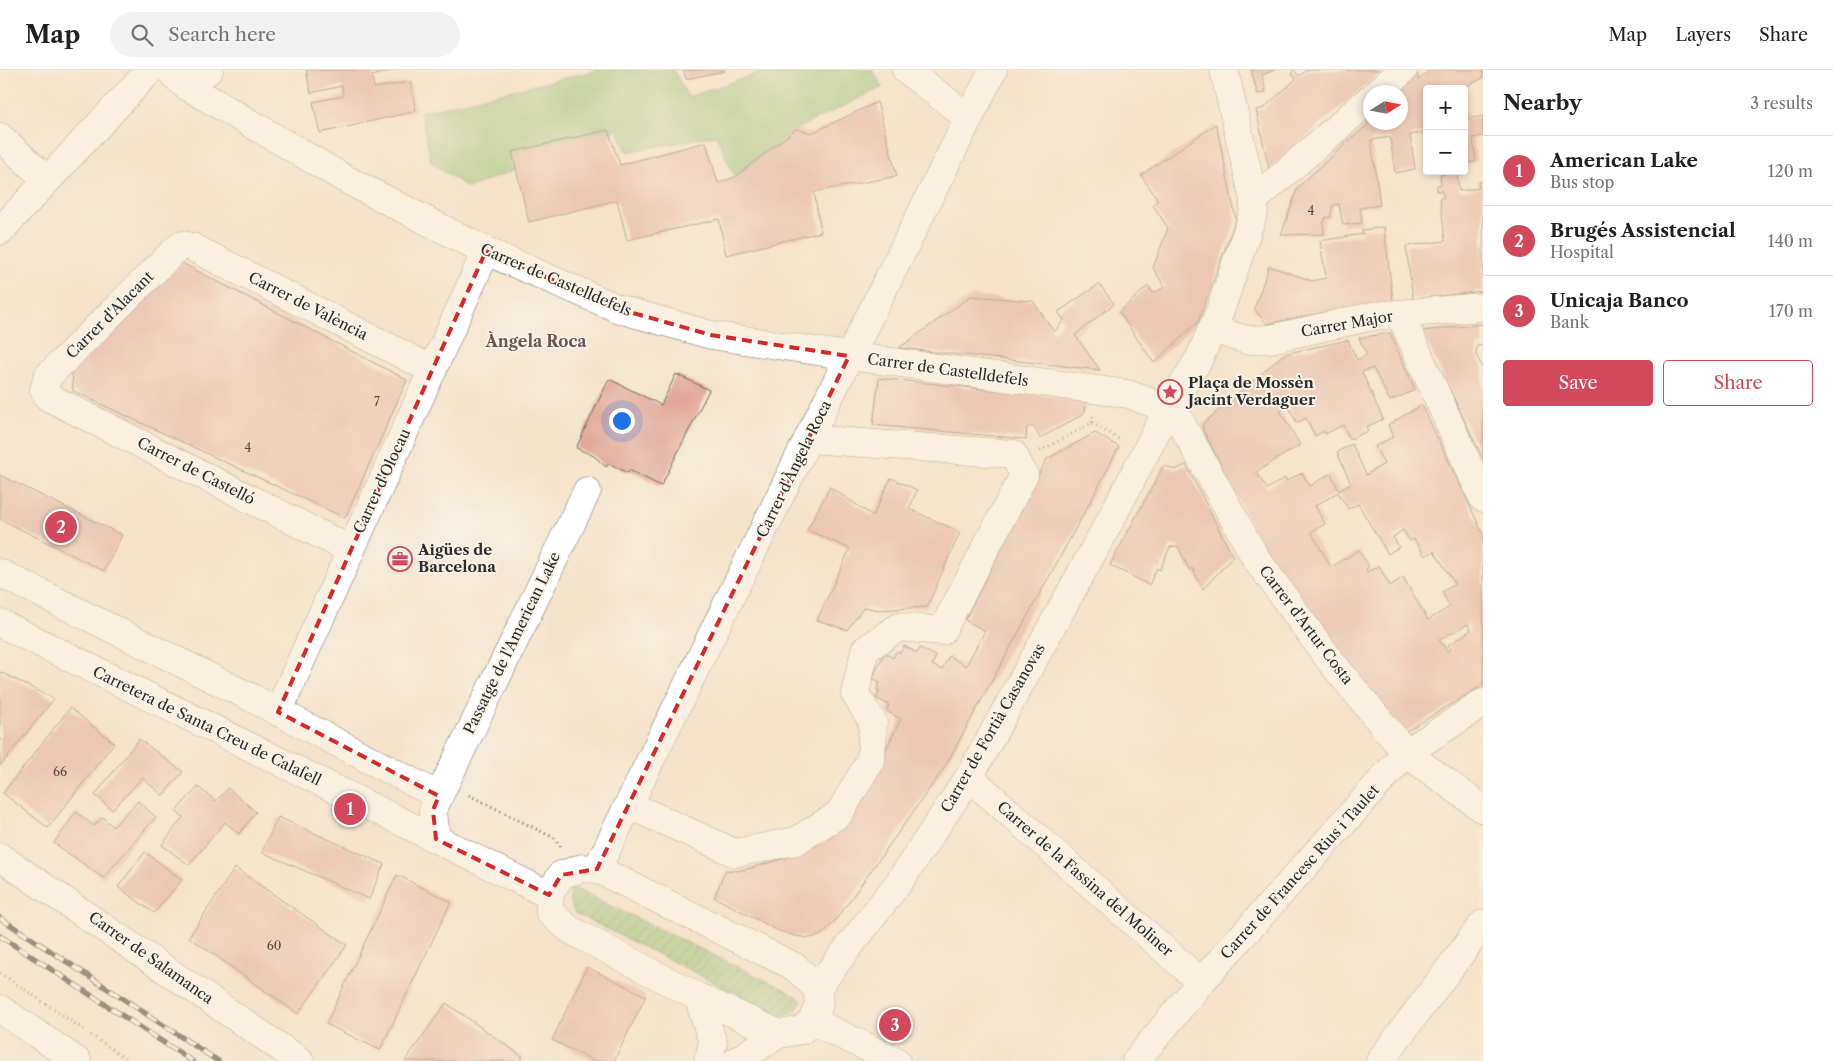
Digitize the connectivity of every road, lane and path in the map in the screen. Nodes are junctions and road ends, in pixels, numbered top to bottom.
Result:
1 (150, 70) edge
2 (209, 70) edge
3 (906, 70) edge
4 (993, 70) edge
5 (1224, 70) edge
6 (1403, 70) edge
7 (177, 78) edge
8 (1386, 85) edge
9 (1363, 105) edge
10 (970, 118) junction
11 (0, 137) edge
12 (47, 180) junction
13 (1254, 200) junction
14 (0, 231) edge
15 (182, 245) joint
16 (486, 251) junction
17 (1483, 307) edge
18 (1400, 314) junction
19 (1216, 320) junction
20 (849, 356) junction
21 (433, 370) junction
22 (44, 390) joint
23 (1096, 390) junction
24 (1168, 409) junction
25 (808, 439) junction
26 (1018, 463) junction
27 (587, 491) dead end
28 (1483, 498) edge
29 (351, 550) junction
30 (0, 573) edge
31 (0, 623) edge
32 (1483, 703) edge
33 (278, 712) junction
34 (1406, 753) junction
35 (969, 777) junction
36 (439, 796) junction
37 (629, 804) junction
38 (1483, 809) edge
39 (436, 839) junction
40 (0, 857) edge
41 (597, 869) junction
42 (549, 895) junction
43 (1483, 924) edge
44 (0, 972) edge
45 (1201, 982) junction
46 (817, 988) junction
47 (698, 997) junction
48 (0, 1009) edge
49 (812, 1021) junction
50 (779, 1034) junction
51 (77, 1061) edge
52 (129, 1061) edge
53 (300, 1061) edge
54 (708, 1061) edge
55 (736, 1061) edge
56 (896, 1061) edge
57 (1136, 1061) edge
58 (1380, 1061) edge

1 - 12 street
2 - 7 street
3 - 10 street
4 - 10 street, Carrer d'Àngela Roca
5 - 13 street
6 - 8 street
7 - 16 street, Carrer de Castelldefels
9 - 13 street
10 - 20 street, Carrer d'Àngela Roca
11 - 12 street
12 - 14 street
13 - 19 street
15 - 21 street, Carrer de València
15 - 22 street, Carrer d'Alacant
16 - 20 street, Carrer de Castelldefels
16 - 21 street, Carrer d'Olocau
17 - 18 street, Carrer Major
18 - 19 street, Carrer Major
18 - 28 street
19 - 24 street
20 - 23 street, Carrer de Castelldefels
20 - 25 street, Carrer d'Àngela Roca
21 - 29 street, Carrer d'Olocau
22 - 29 street, Carrer de Castelló
23 - 24 street, Carrer de Castelldefels
23 - 26 path
24 - 34 street, Carrer d'Artur Costa
24 - 35 street, Carrer de Fortià Casanovas
25 - 26 street
25 - 37 street, Carrer d'Àngela Roca
26 - 37 street
27 - 36 street, Passatge de l'American Lake
29 - 33 street, Carrer d'Olocau
30 - 33 street
31 - 39 street, Carretera de Santa Creu de Calafell
32 - 34 street, Carrer de Francesc Rius i Taulet
33 - 36 street
34 - 38 street, Carrer d'Artur Costa
34 - 45 street, Carrer de Francesc Rius i Taulet
35 - 45 street, Carrer de la Fassina del Moliner
35 - 46 street, Carrer de Fortià Casanovas
36 - 39 street, Passatge de l'American Lake
37 - 41 street, Carrer d'Àngela Roca
39 - 42 street, Carretera de Santa Creu de Calafell
40 - 53 street, Carrer de Salamanca
41 - 42 street
41 - 46 street
42 - 47 street
43 - 58 street
44 - 52 path
45 - 57 street, Carrer de Francesc Rius i Taulet
46 - 49 street
47 - 50 street
47 - 54 street
48 - 51 street
49 - 50 street
49 - 56 street
50 - 55 street

